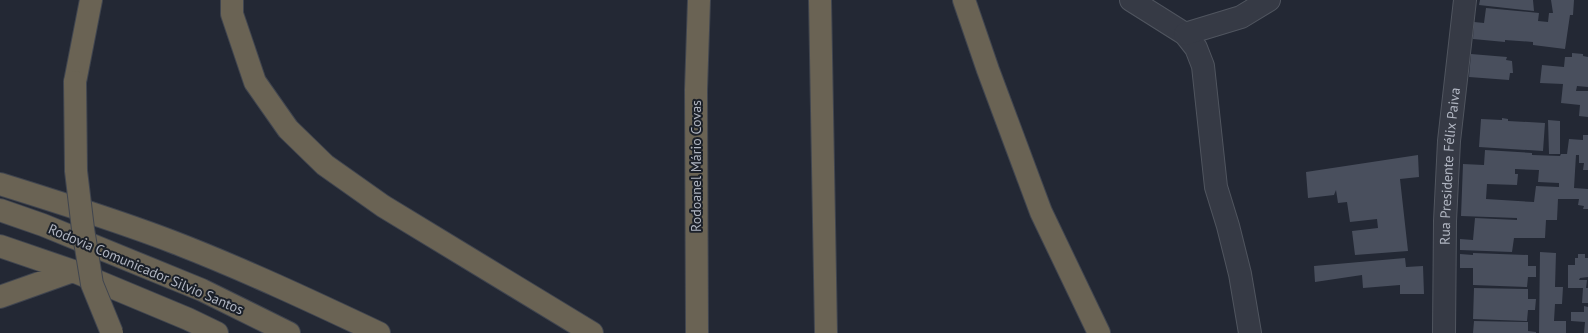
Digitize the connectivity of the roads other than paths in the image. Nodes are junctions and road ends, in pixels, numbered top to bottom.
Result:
1 (91, 0) edge
2 (232, 0) edge
3 (687, 0) edge
4 (699, 0) edge
5 (820, 0) edge
6 (964, 0) edge
7 (1131, 0) edge
8 (1269, 0) edge
9 (1465, 0) edge
10 (1185, 34) junction
11 (696, 90) junction
12 (0, 184) edge
13 (0, 210) edge
14 (0, 246) edge
15 (73, 271) junction
16 (0, 297) edge
17 (112, 333) edge
18 (217, 333) edge
19 (289, 333) edge
20 (379, 333) edge
21 (592, 333) edge
22 (697, 333) edge
23 (826, 333) edge
24 (1099, 333) edge
25 (1250, 333) edge
26 (1444, 333) edge

1 - 17 highway, bridge
2 - 21 highway
3 - 11 highway
4 - 11 highway, Rodoanel Mário Covas
5 - 23 highway
6 - 24 highway
7 - 10 street
8 - 10 street
9 - 26 street, Rua Presidente Félix Paiva
10 - 25 street
11 - 22 highway, Rodoanel Mário Covas
12 - 20 highway
13 - 19 highway, Rodovia Comunicador Silvio Santos
14 - 15 highway
15 - 16 highway
15 - 18 highway

